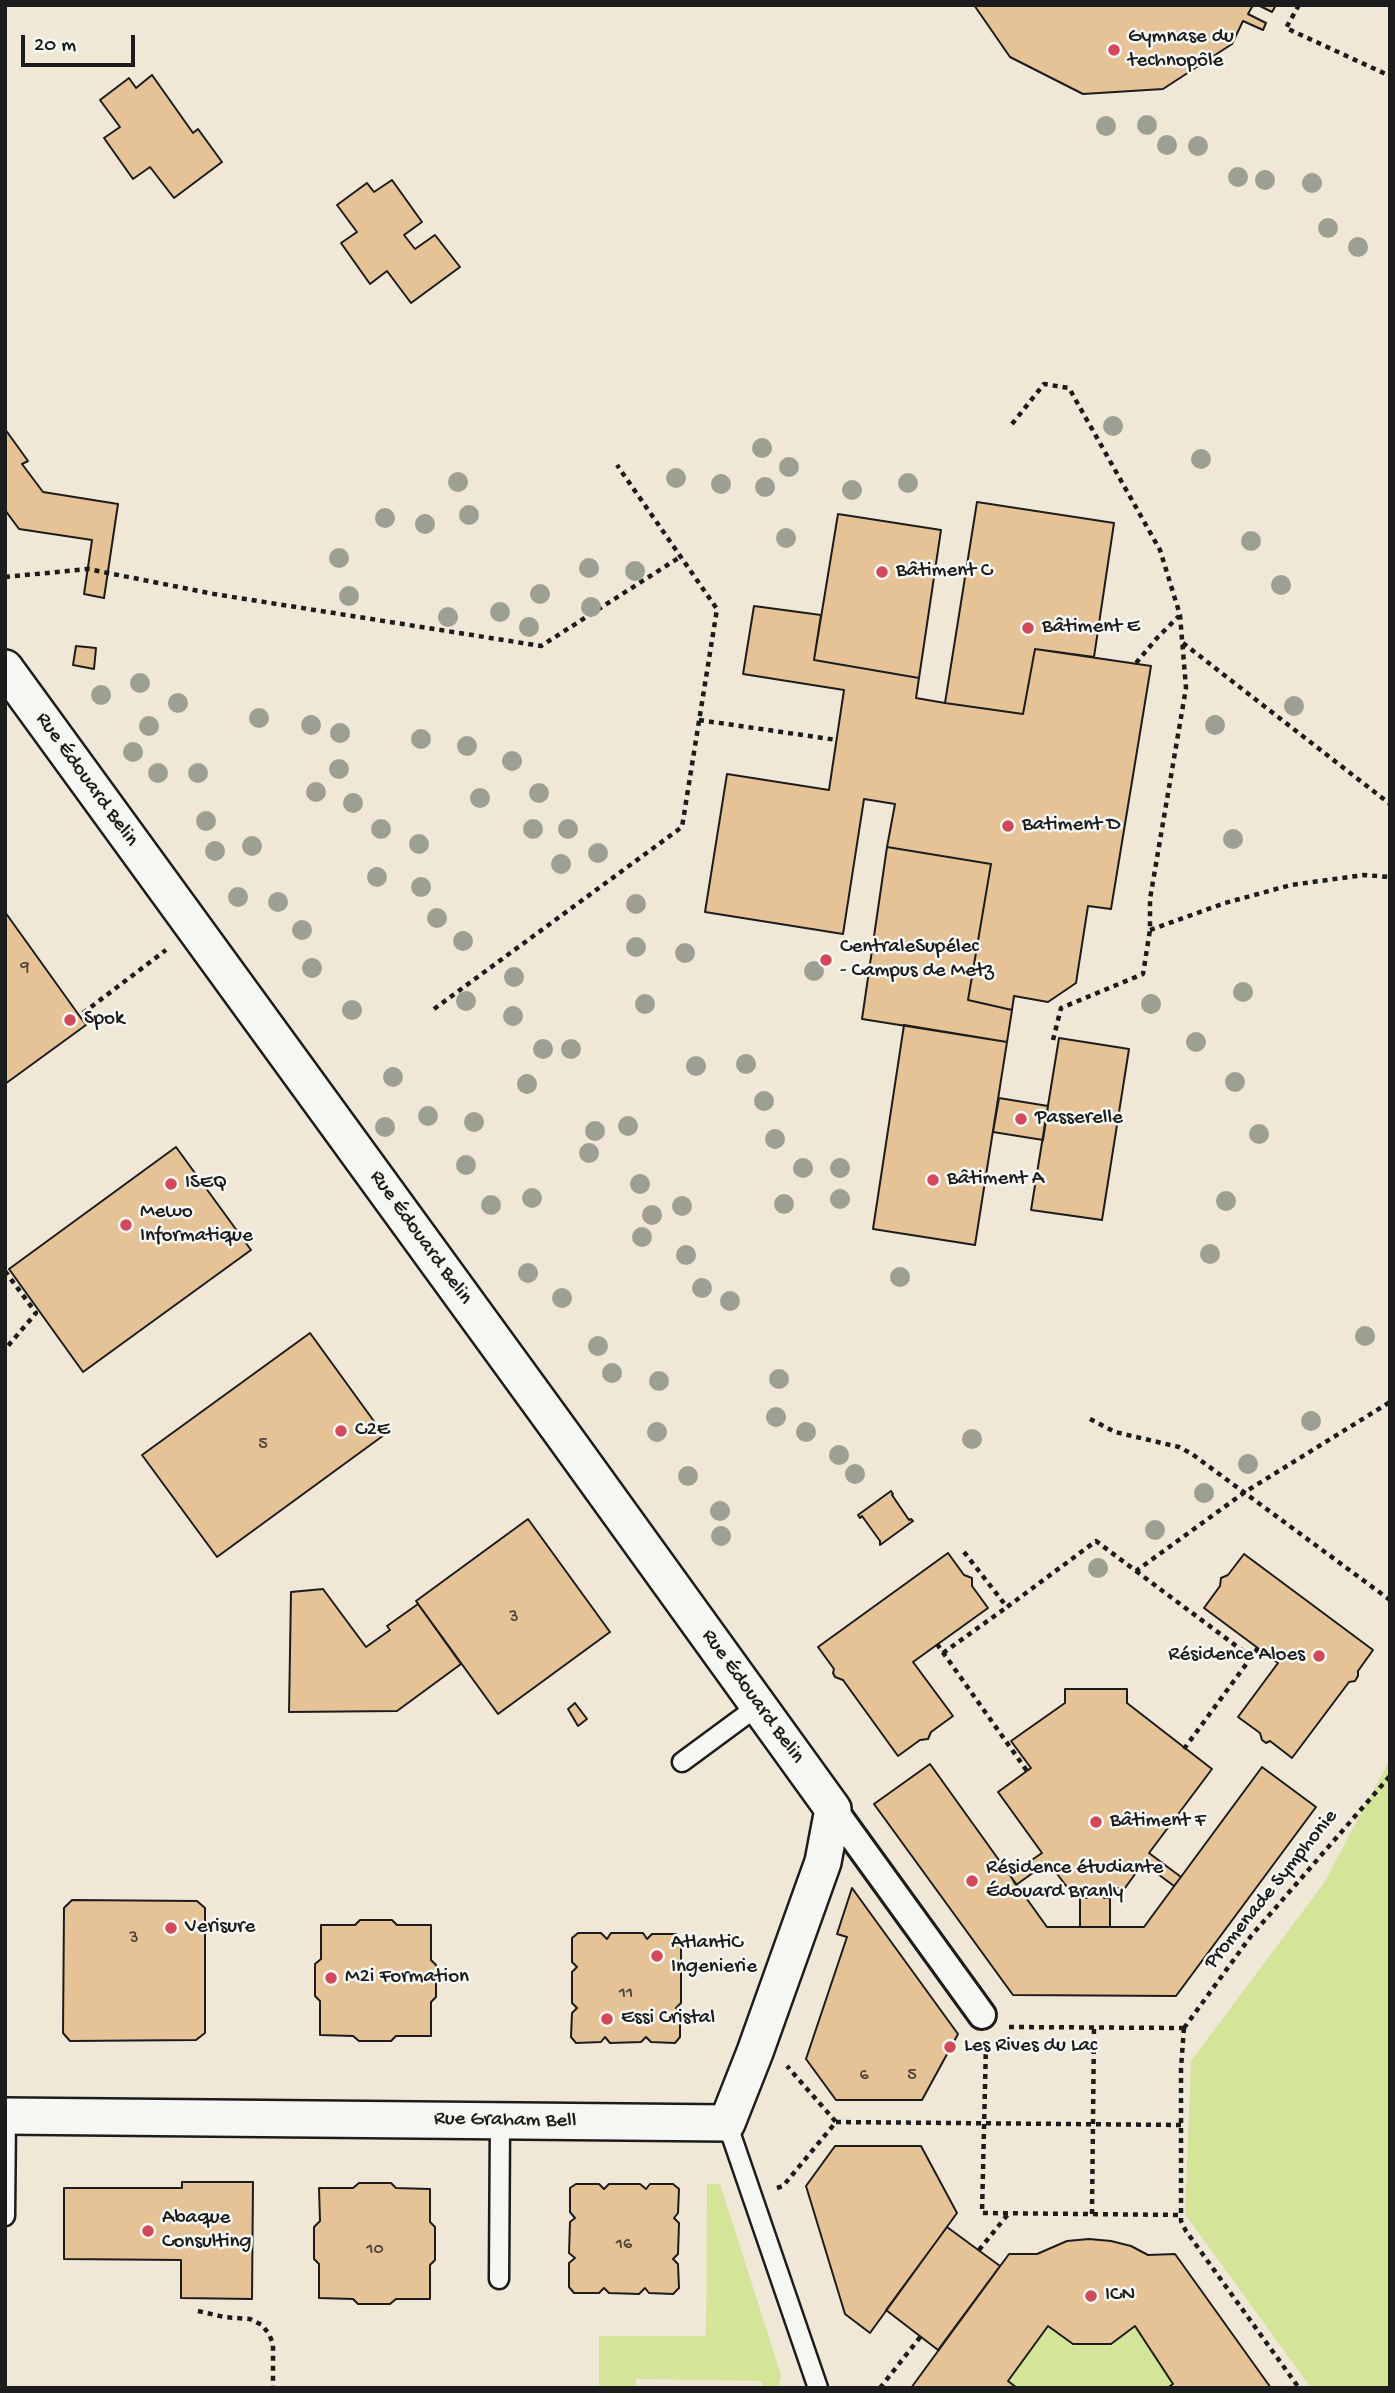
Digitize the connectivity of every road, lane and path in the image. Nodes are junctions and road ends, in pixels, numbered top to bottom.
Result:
1 (1299, 5) edge
2 (1390, 76) edge
3 (1012, 424) dead end
4 (617, 466) dead end
5 (680, 557) junction
6 (5, 577) edge
7 (1180, 615) junction
8 (1182, 642) junction
9 (1136, 663) dead end
10 (5, 668) edge
11 (699, 720) junction
12 (837, 740) dead end
13 (1390, 804) edge
14 (1390, 877) edge
15 (195, 929) junction
16 (1150, 930) junction
17 (435, 1009) dead end
18 (83, 1013) dead end
19 (1052, 1044) dead end
20 (5, 1270) edge
21 (7, 1347) dead end
22 (1390, 1402) edge
23 (1090, 1419) dead end
24 (1245, 1492) junction
25 (964, 1552) dead end
26 (1136, 1571) junction
27 (1390, 1600) edge
28 (1007, 1607) junction
29 (937, 1644) dead end
30 (1258, 1648) dead end
31 (943, 1653) junction
32 (1251, 1657) junction
33 (758, 1706) junction
34 (1184, 1749) dead end
35 (682, 1762) dead end
36 (1027, 1771) dead end
37 (1390, 1776) edge
38 (833, 1809) junction
39 (990, 2021) joint
40 (1094, 2028) junction
41 (1184, 2028) junction
42 (986, 2041) dead end
43 (755, 2052) junction
44 (6, 2116) edge
45 (500, 2121) junction
46 (836, 2122) junction
47 (727, 2123) junction
48 (984, 2123) junction
49 (1094, 2124) junction
50 (1181, 2124) junction
51 (753, 2196) junction
52 (1009, 2213) junction
53 (1092, 2214) junction
54 (1181, 2215) junction
55 (5, 2216) edge
56 (979, 2250) dead end
57 (499, 2279) dead end
58 (198, 2311) dead end
59 (921, 2336) dead end
60 (273, 2388) edge
61 (818, 2388) edge
62 (880, 2388) edge
63 (1299, 2388) edge

1 - 2 path
3 - 7 path
4 - 5 path
5 - 6 path
5 - 11 path
7 - 8 path
7 - 9 path
8 - 13 path
8 - 16 path
10 - 15 street, Rue Édouard Belin
11 - 12 path
11 - 17 path
14 - 16 path
15 - 18 path
15 - 33 street, Rue Édouard Belin
16 - 19 path
20 - 21 path
22 - 24 path
23 - 24 path
24 - 26 path
24 - 27 path
25 - 28 path
26 - 28 path
26 - 32 path
28 - 31 path
29 - 31 path
30 - 32 path
31 - 36 path
32 - 34 path
33 - 35 lane
33 - 38 street, Rue Édouard Belin
37 - 41 path, Promenade Symphonie
38 - 39 street, Rue Édouard Belin
38 - 43 street
39 - 40 path
40 - 41 path
40 - 49 path
41 - 50 path
42 - 48 path
43 - 46 path
43 - 47 street
44 - 45 street, Rue Graham Bell
44 - 55 lane
45 - 47 street, Rue Graham Bell
45 - 57 lane
46 - 48 path
46 - 51 path
47 - 51 lane
48 - 49 path
48 - 52 path
49 - 50 path
49 - 53 path
50 - 54 path
51 - 61 lane
52 - 53 path
52 - 56 path
53 - 54 path
54 - 63 path
58 - 60 path
59 - 62 path

